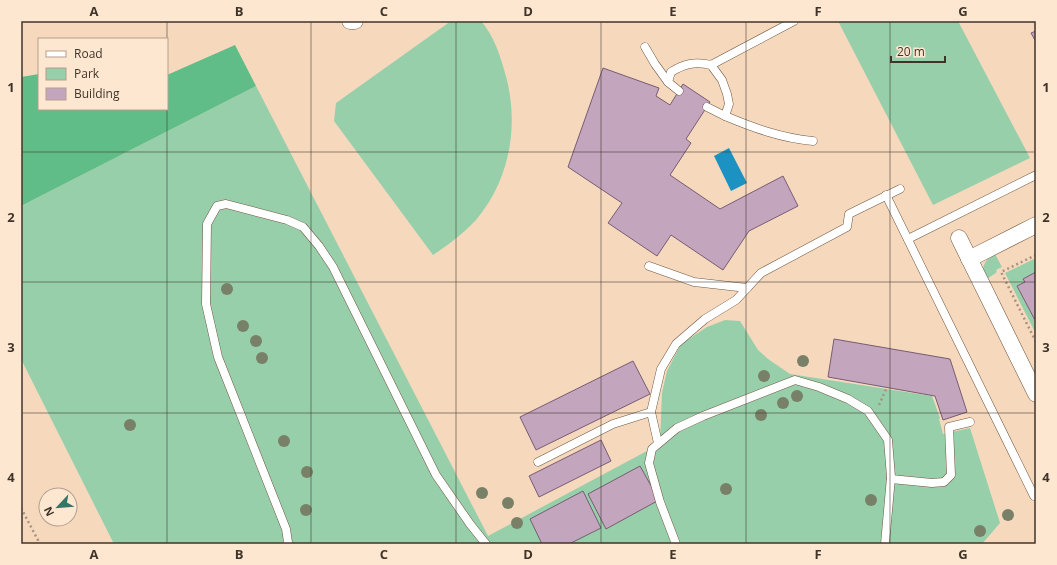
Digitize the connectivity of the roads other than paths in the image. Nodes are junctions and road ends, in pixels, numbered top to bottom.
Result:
1 (350, 21) edge
2 (355, 21) edge
3 (794, 21) edge
4 (644, 47) dead end
5 (711, 65) junction
6 (668, 82) junction
7 (680, 90) dead end
8 (707, 107) dead end
9 (725, 116) junction
10 (812, 141) dead end
11 (1036, 175) edge
12 (900, 189) dead end
13 (886, 196) junction
14 (1036, 226) edge
15 (959, 238) dead end
16 (908, 239) junction
17 (969, 259) junction
18 (650, 266) dead end
19 (747, 288) junction
20 (1036, 394) edge
21 (651, 412) junction
22 (970, 422) dead end
23 (658, 443) junction
24 (538, 462) dead end
25 (891, 479) junction
26 (1034, 496) dead end
27 (287, 544) edge
28 (486, 544) edge
29 (676, 544) edge
30 (885, 544) edge

1 - 2 street
3 - 5 lane
4 - 6 lane
5 - 6 lane
5 - 9 lane
6 - 7 lane
8 - 9 lane
9 - 10 lane
11 - 16 lane
12 - 13 lane
13 - 16 lane
13 - 19 lane
14 - 17 street
15 - 17 street
16 - 26 lane
17 - 20 street
18 - 19 lane
19 - 21 lane
21 - 23 lane
21 - 24 lane
22 - 25 lane
23 - 25 lane
23 - 29 lane
25 - 30 lane
27 - 28 lane

